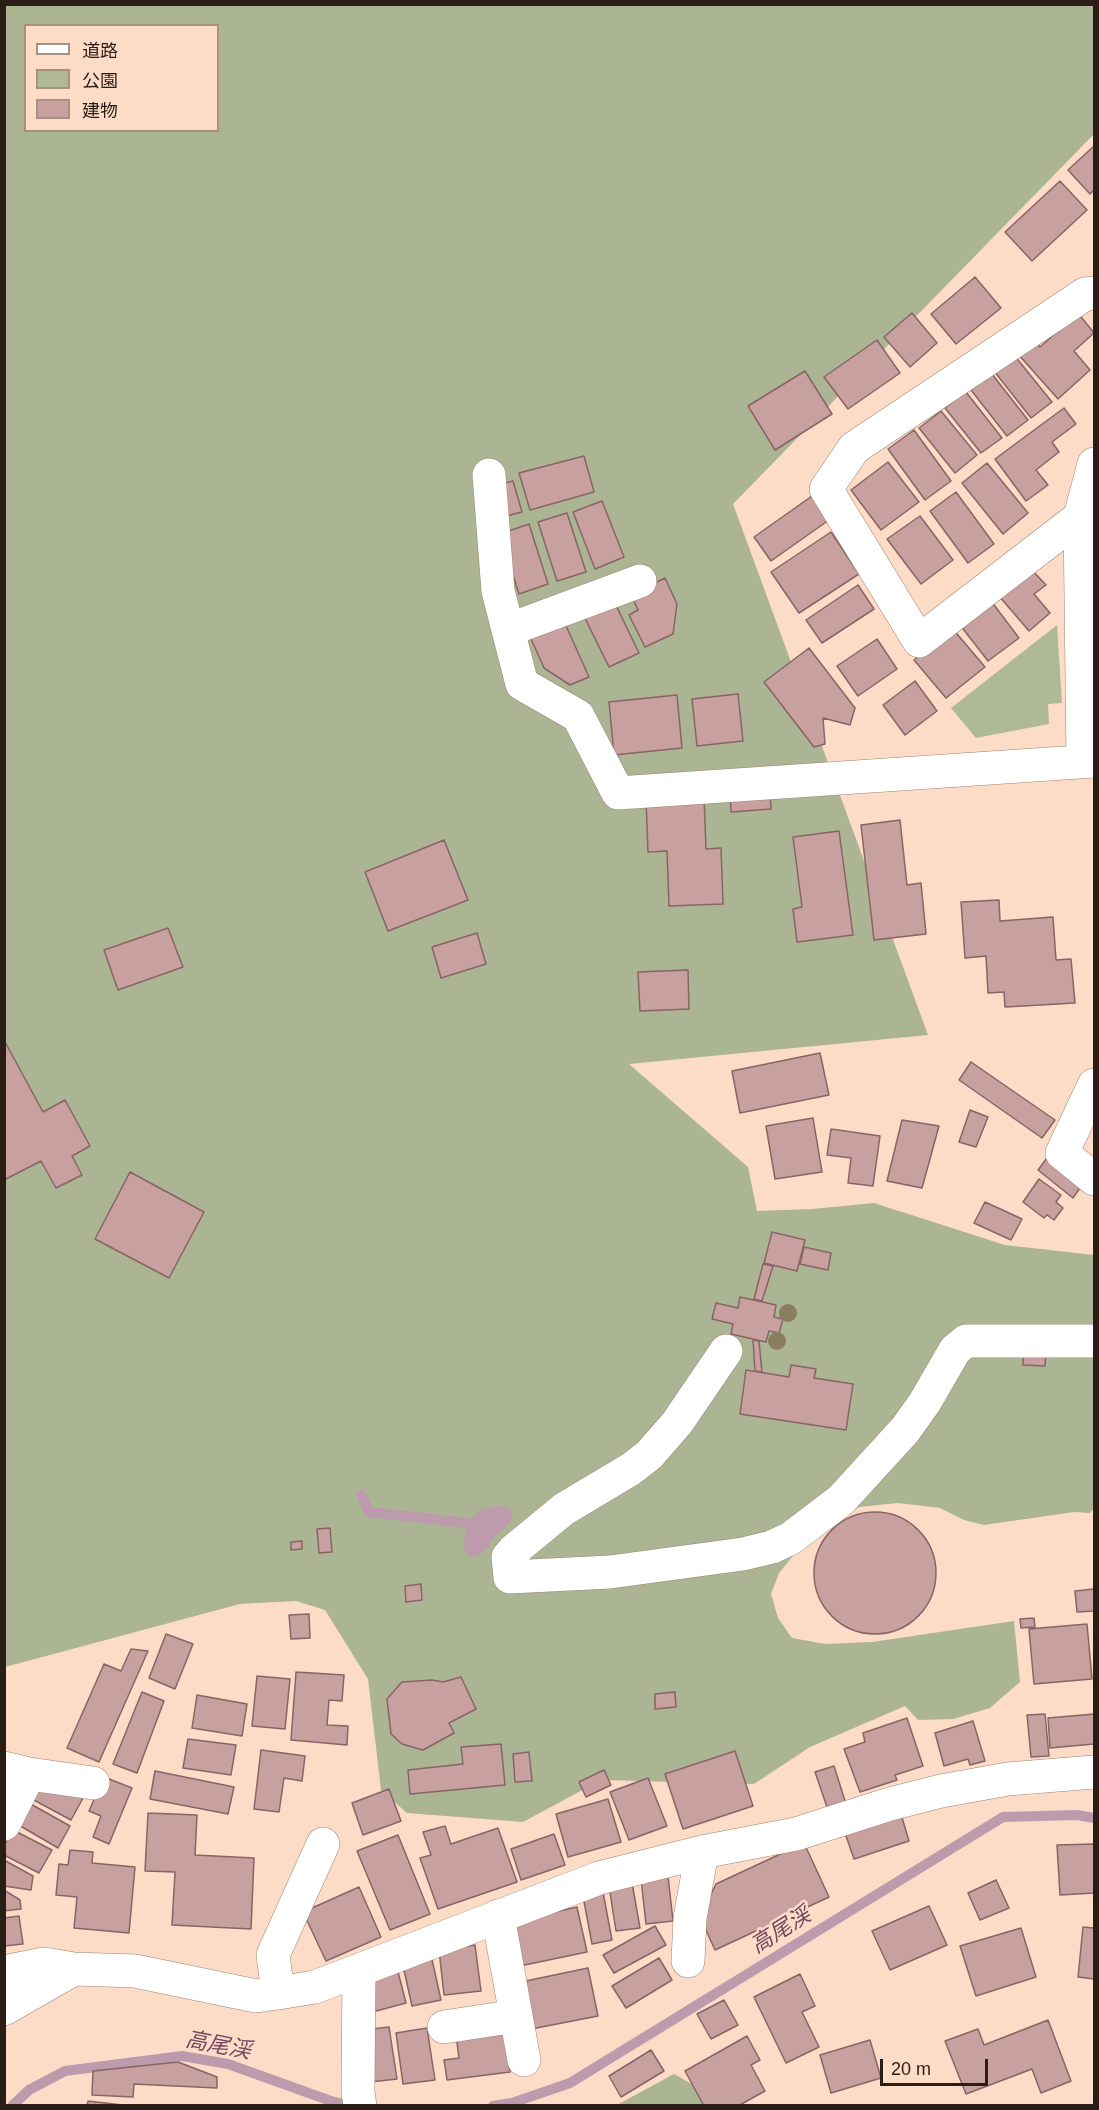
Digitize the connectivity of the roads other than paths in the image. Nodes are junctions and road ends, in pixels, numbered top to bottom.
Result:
1 (1095, 293) edge
2 (1095, 464) edge
3 (489, 475) dead end
4 (1080, 517) junction
5 (640, 581) dead end
6 (508, 630) junction
7 (1089, 761) edge
8 (1095, 1085) edge
9 (1095, 1179) edge
10 (1095, 1341) edge
11 (726, 1351) dead end
12 (17, 1771) edge
13 (1095, 1772) edge
14 (93, 1783) dead end
15 (4, 1824) edge
16 (323, 1844) dead end
17 (702, 1852) junction
18 (498, 1916) junction
19 (688, 1961) dead end
20 (74, 1969) junction
21 (359, 1970) junction
22 (4, 1972) edge
23 (278, 1993) junction
24 (4, 2009) edge
25 (516, 2016) junction
26 (444, 2027) dead end
27 (524, 2060) dead end
28 (360, 2106) edge

1 - 4 street
2 - 4 street
3 - 6 street
4 - 7 street
5 - 6 street
6 - 7 street
8 - 9 street
10 - 11 street
12 - 14 street
12 - 15 street
13 - 17 street
16 - 23 street
17 - 18 street
17 - 19 street
18 - 21 street
18 - 25 street
20 - 22 street
20 - 23 street
20 - 24 street
21 - 23 street
21 - 28 street
25 - 26 street
25 - 27 street

